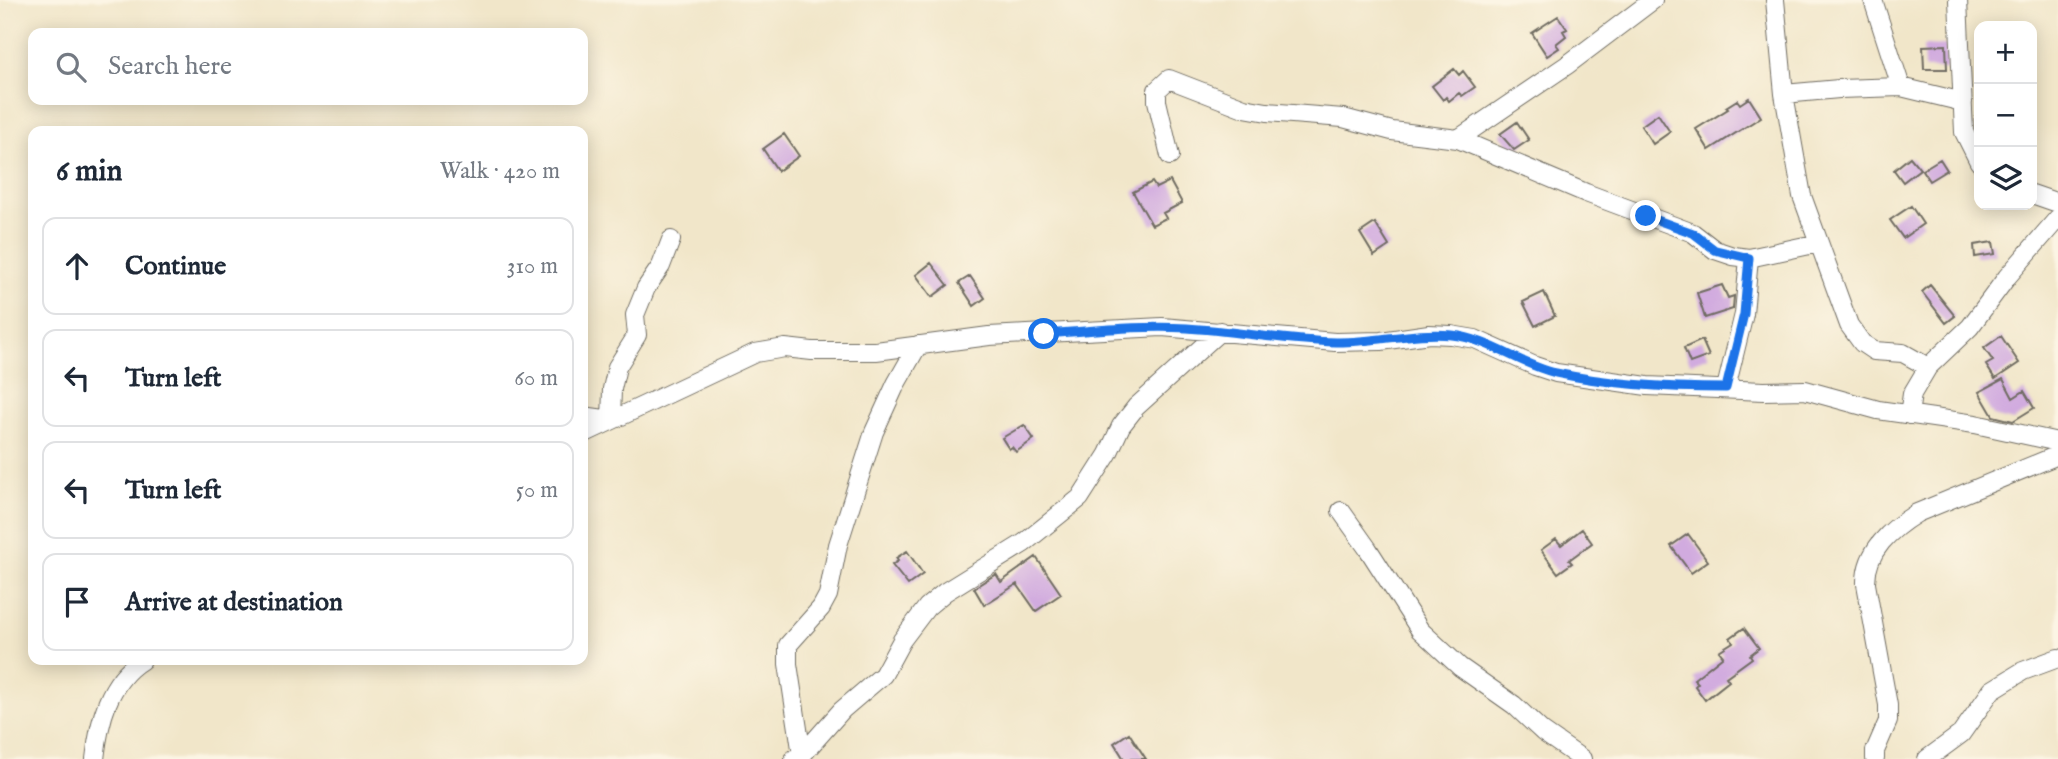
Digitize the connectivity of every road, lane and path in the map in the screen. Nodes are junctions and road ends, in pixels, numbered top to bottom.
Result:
1 (1653, 0) edge
2 (1775, 0) edge
3 (1873, 0) edge
4 (1958, 0) edge
5 (1901, 88) junction
6 (1784, 94) junction
7 (1963, 102) junction
8 (1458, 139) junction
9 (1974, 151) edge
10 (1170, 156) dead end
11 (2037, 196) edge
12 (2058, 203) edge
13 (2058, 218) edge
14 (671, 240) dead end
15 (1819, 243) junction
16 (1749, 258) junction
17 (1220, 331) junction
18 (918, 345) junction
19 (1927, 367) junction
20 (1726, 388) junction
21 (1909, 415) junction
22 (588, 417) edge
23 (611, 420) junction
24 (588, 432) edge
25 (2058, 442) edge
26 (2058, 455) edge
27 (1341, 511) dead end
28 (2058, 658) edge
29 (136, 665) edge
30 (798, 757) edge
31 (96, 759) edge
32 (1582, 759) edge
33 (1875, 759) edge
34 (1927, 759) edge

1 - 8 street
2 - 6 street
3 - 5 street
4 - 7 street
5 - 6 street
5 - 7 street
6 - 15 street
7 - 9 street
8 - 10 street
8 - 16 street
11 - 12 street
13 - 19 street
14 - 23 street
15 - 16 street
15 - 19 street
16 - 20 street
17 - 18 street
17 - 20 street
17 - 30 street
18 - 23 street
18 - 30 street
19 - 21 street
20 - 21 street
21 - 25 street
22 - 23 street
23 - 24 street
26 - 33 street
27 - 32 street
28 - 34 street
29 - 31 street

